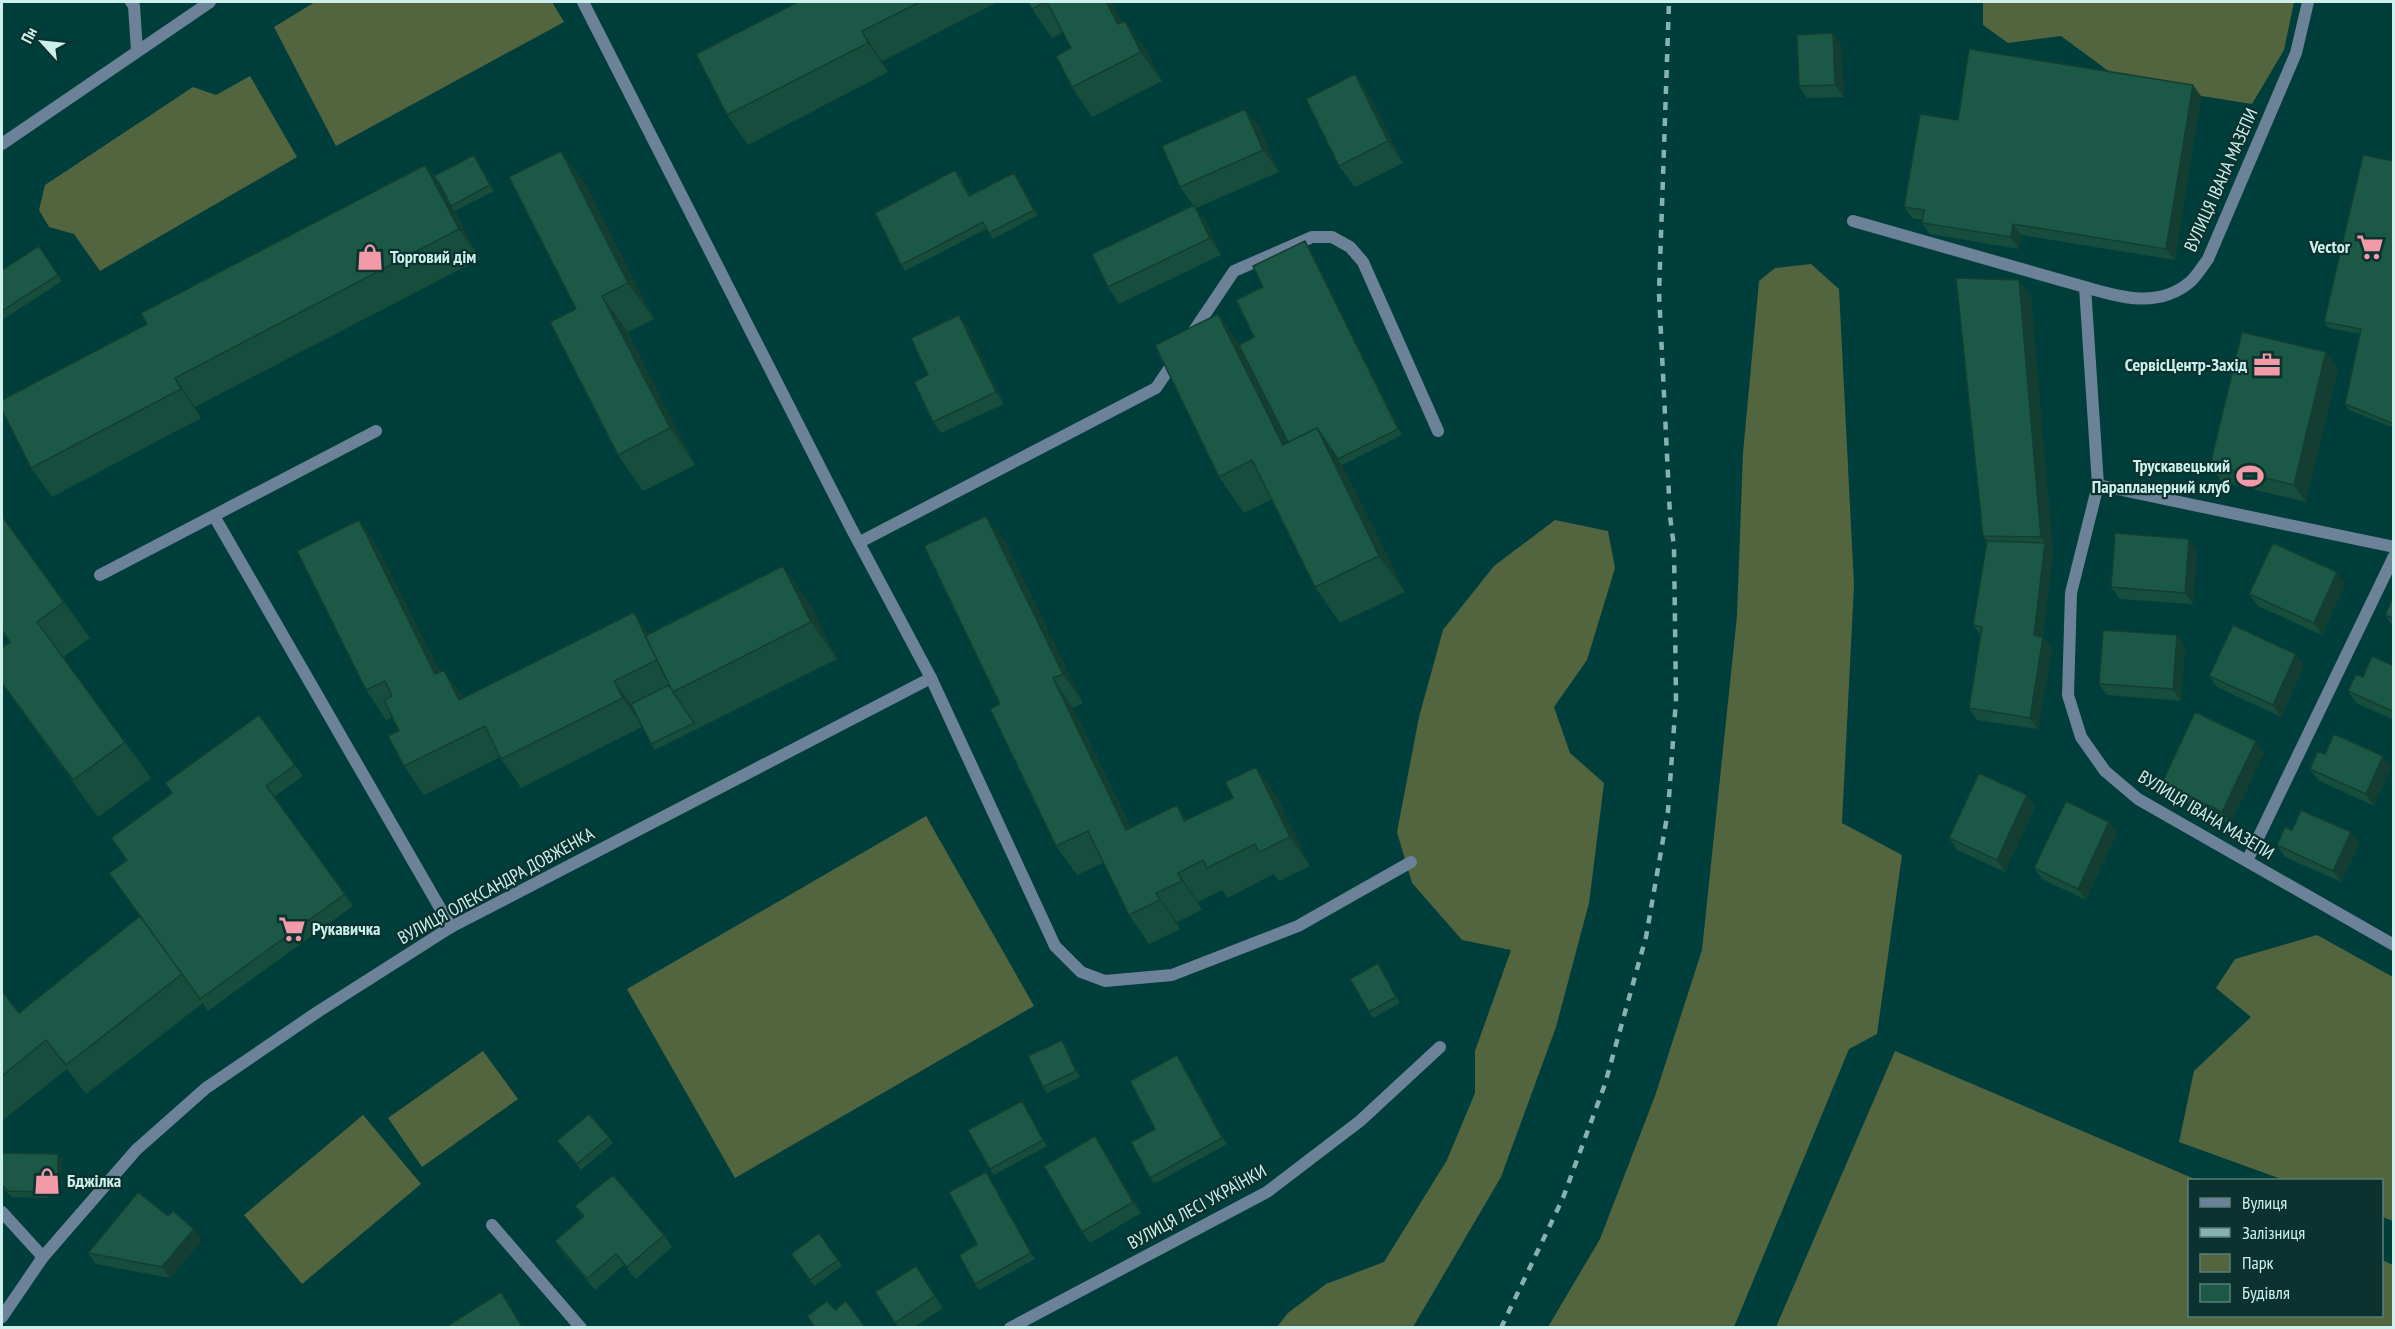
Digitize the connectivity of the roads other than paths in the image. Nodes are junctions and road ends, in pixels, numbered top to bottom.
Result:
1 (210, 2) edge
2 (583, 2) edge
3 (2308, 2) edge
4 (133, 3) edge
5 (137, 51) junction
6 (2, 144) edge
7 (1853, 221) dead end
8 (2085, 287) junction
9 (376, 431) dead end
10 (1438, 431) dead end
11 (2098, 485) junction
12 (214, 516) junction
13 (860, 542) junction
14 (2394, 547) edge
15 (2394, 556) edge
16 (100, 575) dead end
17 (931, 678) junction
18 (2247, 861) junction
19 (1411, 862) dead end
20 (452, 927) junction
21 (2394, 945) edge
22 (1440, 1047) dead end
23 (2, 1212) edge
24 (492, 1225) dead end
25 (43, 1257) junction
26 (2, 1317) edge
27 (581, 1328) edge
28 (1010, 1328) edge

1 - 5 street
2 - 13 street
3 - 8 street, ВУЛИЦЯ ІВАНА МАЗЕПИ
4 - 5 street
5 - 6 street
7 - 8 street
8 - 11 street, ВУЛИЦЯ ІВАНА МАЗЕПИ
9 - 12 street
10 - 13 street
11 - 14 street
11 - 18 street, ВУЛИЦЯ ІВАНА МАЗЕПИ
12 - 16 street
12 - 20 street
13 - 17 street
15 - 18 street
17 - 19 street
17 - 20 street, ВУЛИЦЯ ОЛЕКСАНДРА ДОВЖЕНКА
18 - 21 street, ВУЛИЦЯ ІВАНА МАЗЕПИ
20 - 25 street, ВУЛИЦЯ ОЛЕКСАНДРА ДОВЖЕНКА
22 - 28 street, ВУЛИЦЯ ЛЕСІ УКРАЇНКИ
23 - 25 street
24 - 27 street
25 - 26 street, ВУЛИЦЯ ОЛЕКСАНДРА ДОВЖЕНКА

